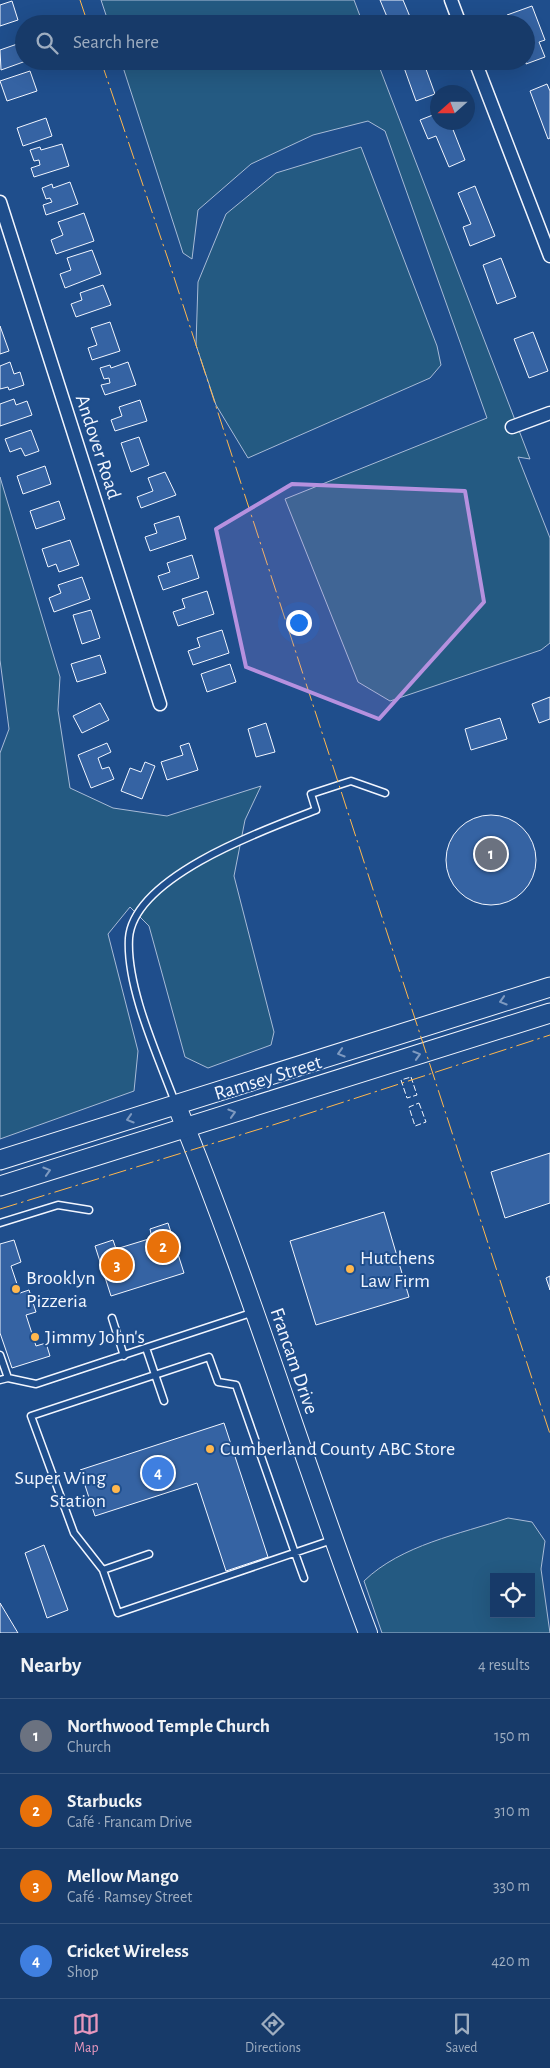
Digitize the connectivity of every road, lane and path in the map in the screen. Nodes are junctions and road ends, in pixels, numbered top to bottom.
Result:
1 (451, 0) edge
2 (457, 15) edge
3 (478, 70) edge
4 (0, 202) edge
5 (550, 256) edge
6 (550, 413) edge
7 (512, 427) dead end
8 (160, 704) dead end
9 (385, 792) dead end
10 (550, 987) edge
11 (550, 1013) edge
12 (176, 1104) junction
13 (186, 1127) junction
14 (0, 1160) edge
15 (0, 1186) edge
16 (90, 1210) dead end
17 (0, 1223) edge
18 (255, 1312) junction
19 (112, 1318) dead end
20 (146, 1348) junction
21 (0, 1354) edge
22 (124, 1356) junction
23 (155, 1375) junction
24 (8, 1378) junction
25 (0, 1380) edge
26 (164, 1400) dead end
27 (333, 1540) junction
28 (295, 1553) junction
29 (149, 1554) dead end
30 (103, 1570) junction
31 (304, 1578) dead end
32 (368, 1633) edge

1 - 2 street
3 - 5 street
4 - 8 street, Andover Road
6 - 7 street
9 - 12 lane
10 -> 12 main road, Ramsey Street
13 -> 11 main road, Ramsey Street
12 - 13 street, Francam Drive
12 -> 14 main road, Ramsey Street
15 -> 13 main road, Ramsey Street
13 - 18 street, Francam Drive
16 - 17 lane
18 - 20 lane
18 - 27 street, Francam Drive
19 - 22 lane
20 - 22 lane
20 - 23 lane
21 - 24 lane
22 - 24 lane
23 - 26 lane
23 - 28 lane
23 - 30 lane
24 - 25 lane
27 - 28 lane
27 - 32 street, Francam Drive
28 - 30 lane
28 - 31 lane
29 - 30 lane

